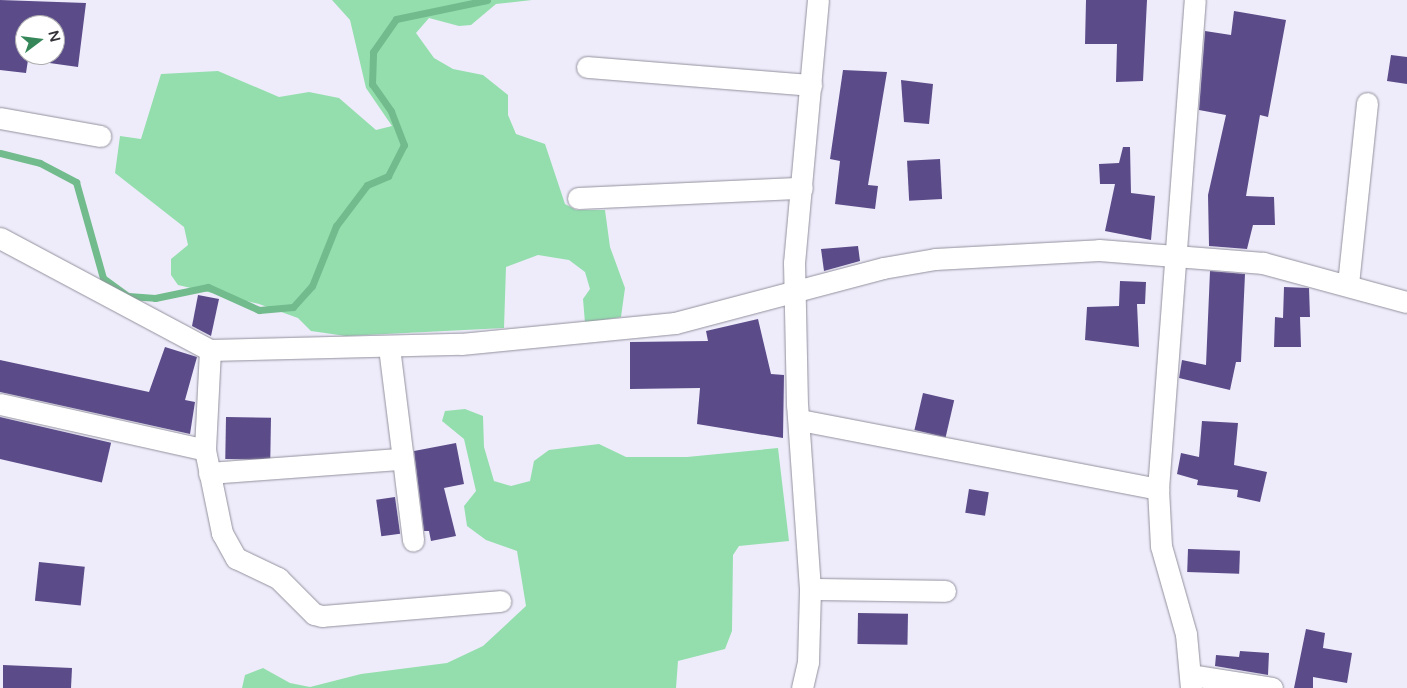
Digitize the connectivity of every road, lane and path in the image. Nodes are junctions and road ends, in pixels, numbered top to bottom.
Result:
1 (818, 0) edge
2 (1195, 0) edge
3 (587, 67) dead end
4 (811, 85) junction
5 (1367, 103) dead end
6 (0, 118) edge
7 (100, 136) dead end
8 (802, 188) junction
9 (578, 198) dead end
10 (0, 238) edge
11 (1177, 252) junction
12 (1348, 284) junction
13 (794, 294) junction
14 (1407, 302) edge
15 (389, 347) junction
16 (210, 350) junction
17 (0, 404) edge
18 (800, 420) junction
19 (205, 450) junction
20 (401, 459) junction
21 (209, 473) junction
22 (1158, 489) junction
23 (413, 541) dead end
24 (810, 589) junction
25 (945, 592) dead end
26 (500, 601) dead end
27 (1191, 682) edge
28 (802, 688) edge
29 (1272, 688) edge

1 - 4 street
2 - 11 street
3 - 4 street
4 - 8 street
5 - 12 street
6 - 7 street
8 - 9 street
8 - 13 street
10 - 16 street
11 - 12 street
11 - 13 street
11 - 22 street
12 - 14 street
13 - 15 street
13 - 18 street
15 - 16 street
15 - 20 street
16 - 19 street
17 - 19 street
18 - 22 street
18 - 24 street
19 - 21 street
20 - 21 street
20 - 23 street
21 - 26 street
22 - 27 street
24 - 25 street
24 - 28 street
27 - 29 street

